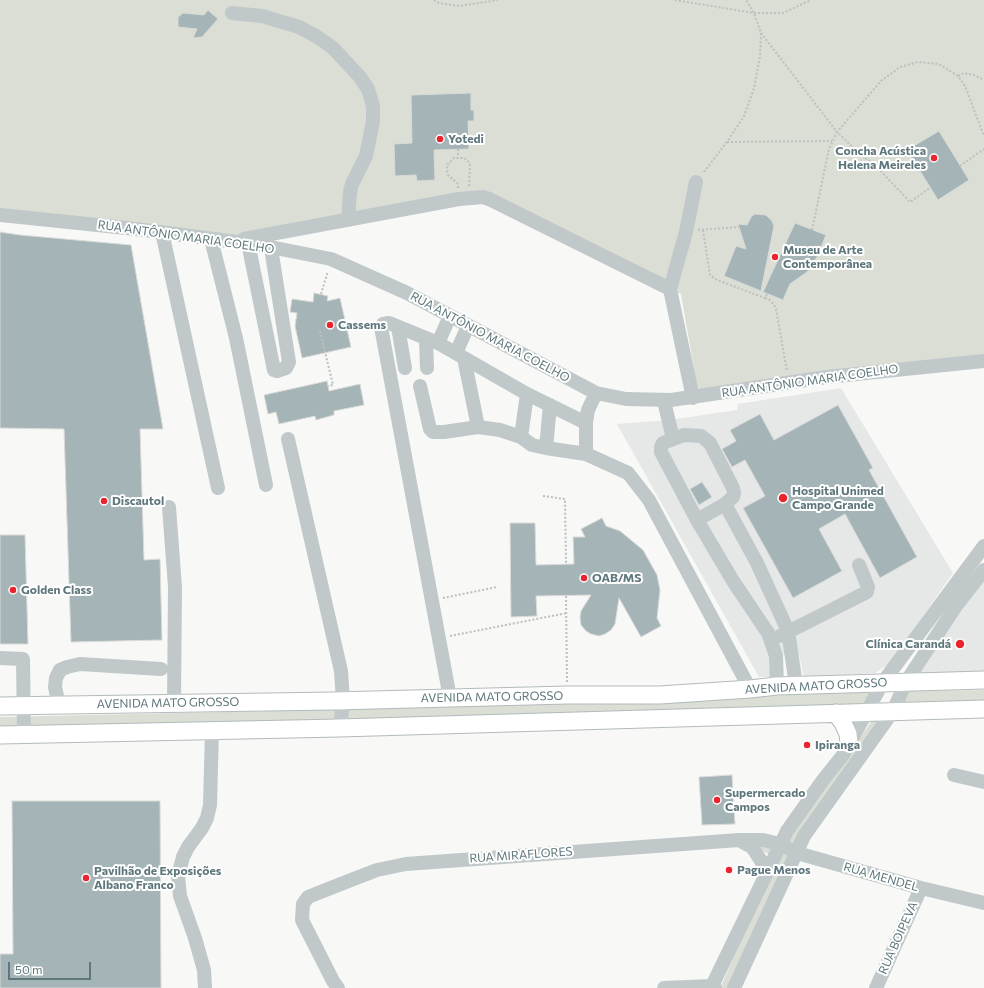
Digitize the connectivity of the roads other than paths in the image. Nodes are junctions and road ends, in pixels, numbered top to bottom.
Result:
1 (232, 14) dead end
2 (696, 182) road end
3 (0, 215) edge
4 (348, 220) junction
5 (162, 232) junction
6 (211, 239) junction
7 (231, 241) junction
8 (248, 243) junction
9 (270, 248) junction
10 (670, 289) junction
11 (450, 316) junction
12 (468, 326) junction
13 (398, 327) junction
14 (432, 341) junction
15 (460, 356) junction
16 (984, 361) edge
17 (405, 368) dead end
18 (428, 368) dead end
19 (420, 386) dead end
20 (596, 393) junction
21 (527, 394) junction
22 (693, 398) junction
23 (668, 401) junction
24 (550, 405) junction
25 (586, 423) junction
26 (478, 427) junction
27 (521, 437) junction
28 (679, 437) junction
29 (288, 439) dead end
30 (546, 448) junction
31 (586, 454) junction
32 (266, 485) dead end
33 (218, 488) dead end
34 (725, 504) junction
35 (169, 508) dead end
36 (697, 520) junction
37 (984, 546) edge
38 (859, 565) dead end
39 (984, 570) edge
40 (788, 631) junction
41 (771, 641) junction
42 (0, 658) edge
43 (161, 669) dead end
44 (984, 680) edge
45 (883, 682) junction
46 (906, 682) junction
47 (796, 685) junction
48 (777, 686) junction
49 (750, 689) junction
50 (660, 695) junction
51 (450, 698) junction
52 (343, 701) junction
53 (174, 703) junction
54 (23, 705) junction
55 (58, 705) junction
56 (0, 706) edge
57 (984, 709) edge
58 (893, 711) junction
59 (866, 712) junction
60 (836, 713) junction
61 (638, 720) junction
62 (340, 728) junction
63 (212, 730) junction
64 (0, 734) edge
65 (24, 734) junction
66 (849, 744) junction
67 (954, 775) dead end
68 (823, 780) junction
69 (984, 782) edge
70 (825, 807) junction
71 (739, 840) junction
72 (780, 844) junction
73 (797, 853) junction
74 (767, 870) junction
75 (921, 888) junction
76 (984, 903) edge
77 (712, 987) edge
78 (205, 988) edge
79 (338, 988) edge
80 (664, 988) edge
81 (734, 988) edge
82 (876, 988) edge

1 - 4 street
2 - 10 street
3 - 5 street, RUA ANTÔNIO MARIA COELHO
4 - 7 street
4 - 10 street
5 - 6 street, RUA ANTÔNIO MARIA COELHO
5 - 33 street
6 - 7 street, RUA ANTÔNIO MARIA COELHO
6 - 32 street
7 - 8 street, RUA ANTÔNIO MARIA COELHO
8 - 9 street, RUA ANTÔNIO MARIA COELHO
8 - 9 street
9 - 11 street, RUA ANTÔNIO MARIA COELHO
10 - 22 street
11 - 12 street, RUA ANTÔNIO MARIA COELHO
11 - 14 street
12 - 15 street
12 - 20 street, RUA ANTÔNIO MARIA COELHO
13 - 14 street
13 - 17 street
13 - 51 street
14 - 15 street
14 - 18 street
15 - 21 street
15 - 26 street
16 - 22 street, RUA ANTÔNIO MARIA COELHO
19 - 26 street
20 - 23 street, RUA ANTÔNIO MARIA COELHO
20 - 25 street
21 - 24 street
21 - 27 street
22 - 23 street, RUA ANTÔNIO MARIA COELHO
23 - 28 street
24 - 25 street
24 - 30 street
25 - 31 street
26 - 27 street
27 - 30 street
28 - 34 street
28 - 36 street
29 - 52 street
30 - 31 street
31 - 49 street
34 - 36 street
34 - 40 street
35 - 53 street
36 - 41 street
37 - 45 street
38 - 40 street
39 - 46 street
40 - 41 street
40 - 47 street
41 - 48 street
42 - 54 street
43 - 55 street
44 - 46 main road, AVENIDA MATO GROSSO
45 - 46 main road, AVENIDA MATO GROSSO
45 - 47 main road, AVENIDA MATO GROSSO
45 - 59 street
46 - 58 street
47 - 48 main road, AVENIDA MATO GROSSO
48 - 49 main road, AVENIDA MATO GROSSO
49 - 50 main road, AVENIDA MATO GROSSO
50 - 51 main road, AVENIDA MATO GROSSO
50 - 61 main road
51 - 52 main road, AVENIDA MATO GROSSO
52 - 53 main road, AVENIDA MATO GROSSO
52 - 62 street
53 - 55 main road, AVENIDA MATO GROSSO
54 - 55 main road, AVENIDA MATO GROSSO
54 - 56 main road, AVENIDA MATO GROSSO
54 - 65 street
57 - 58 main road
58 - 59 main road
58 - 70 street
59 - 60 main road
59 - 66 street
60 - 61 main road
60 - 66 main road
61 - 62 main road
62 - 63 main road
63 - 65 main road
63 - 78 street
64 - 65 main road
66 - 68 street
67 - 69 street
68 - 70 street
68 - 72 street
70 - 73 street
71 - 72 street, RUA MIRAFLORES
71 - 74 street
71 - 79 street, RUA MIRAFLORES
72 - 73 street, RUA MENDEL
72 - 74 street
73 - 75 street, RUA MENDEL
73 - 81 street
74 - 77 street
75 - 76 street, RUA MENDEL
75 - 82 street, RUA BOIPEVA
77 - 80 street

